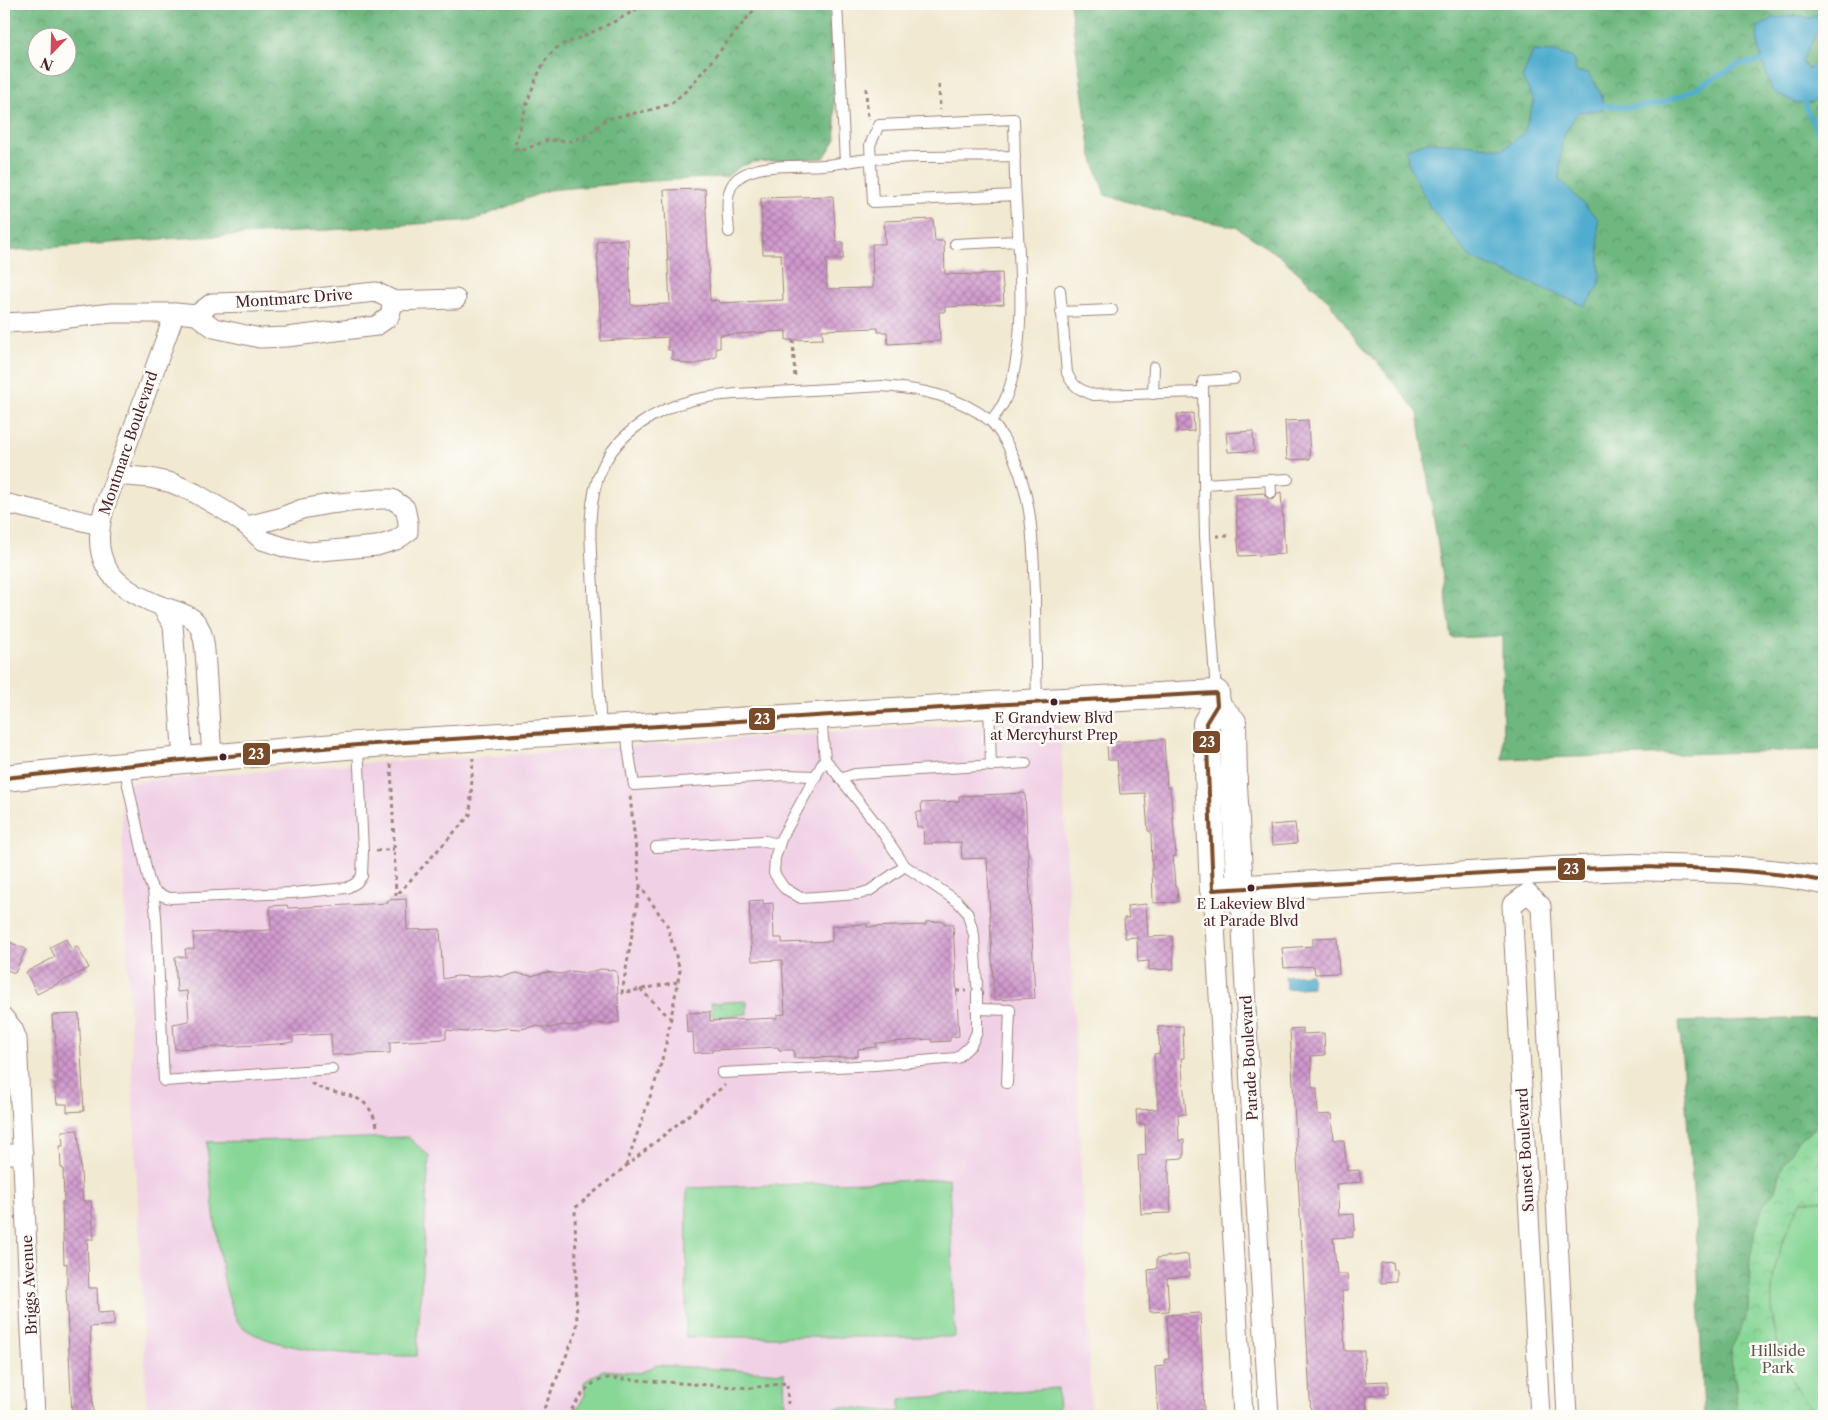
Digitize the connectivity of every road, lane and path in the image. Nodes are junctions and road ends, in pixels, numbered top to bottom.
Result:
1 (644, 4) edge
2 (762, 4) edge
3 (837, 4) edge
4 (939, 85) dead end
5 (866, 88) dead end
6 (941, 123) junction
7 (874, 137) junction
8 (1015, 156) junction
9 (870, 159) junction
10 (845, 162) junction
11 (1015, 196) junction
12 (729, 232) dead end
13 (1018, 241) junction
14 (955, 244) dead end
15 (1060, 290) dead end
16 (456, 299) dead end
17 (394, 301) junction
18 (1112, 310) dead end
19 (1061, 312) junction
20 (175, 313) junction
21 (196, 315) junction
22 (4, 323) edge
23 (793, 340) dead end
24 (1154, 366) dead end
25 (1234, 379) dead end
26 (795, 391) junction
27 (1203, 392) junction
28 (1153, 394) junction
29 (991, 421) junction
30 (116, 475) junction
31 (1288, 479) dead end
32 (1270, 480) junction
33 (1204, 484) junction
34 (1271, 493) dead end
35 (4, 503) edge
36 (100, 525) junction
37 (247, 526) junction
38 (160, 606) junction
39 (1217, 699) junction
40 (1038, 703) junction
41 (989, 705) junction
42 (821, 716) junction
43 (627, 728) junction
44 (602, 730) junction
45 (358, 745) junction
46 (212, 757) junction
47 (473, 758) dead end
48 (825, 759) junction
49 (183, 760) junction
50 (1026, 763) dead end
51 (391, 764) dead end
52 (125, 766) junction
53 (991, 766) junction
54 (816, 776) junction
55 (4, 778) edge
56 (841, 779) junction
57 (630, 794) dead end
58 (779, 844) junction
59 (656, 847) dead end
60 (394, 849) junction
61 (363, 852) junction
62 (905, 866) junction
63 (1529, 882) junction
64 (1824, 882) edge
65 (640, 886) junction
66 (153, 890) junction
67 (1213, 890) junction
68 (1240, 890) junction
69 (678, 982) junction
70 (640, 989) junction
71 (978, 1009) junction
72 (4, 1018) edge
73 (670, 1018) junction
74 (332, 1069) dead end
75 (301, 1072) junction
76 (742, 1072) junction
77 (722, 1073) dead end
78 (1007, 1083) dead end
79 (377, 1126) dead end
80 (4, 1154) edge
81 (23, 1154) junction
82 (625, 1167) junction
83 (788, 1404) dead end
84 (35, 1416) edge
85 (541, 1416) edge
86 (566, 1416) edge
87 (1243, 1416) edge
88 (1269, 1416) edge
89 (1540, 1416) edge
90 (1567, 1416) edge

1 - 2 path
3 - 10 lane
4 - 6 path
5 - 7 path
6 - 7 lane
6 - 8 lane
7 - 9 lane
8 - 9 lane
8 - 11 lane
9 - 10 lane
9 - 11 lane
10 - 12 lane
11 - 13 lane
13 - 14 lane
13 - 29 lane
15 - 19 lane
16 - 17 street, Montmarc Drive
17 - 21 street, Montmarc Drive
17 - 21 street, Montmarc Drive
18 - 19 lane
19 - 28 lane
20 - 21 street, Montmarc Drive
20 - 22 street, Montmarc Drive
20 - 30 street, Montmarc Boulevard
23 - 26 path
24 - 28 lane
25 - 27 lane
26 - 29 lane
26 - 44 lane
27 - 28 lane
27 - 33 lane
29 - 40 lane
30 - 36 street, Montmarc Boulevard
30 - 37 street
31 - 32 lane
32 - 33 lane
32 - 34 lane
33 - 39 lane
35 - 36 street
36 - 38 street, Montmarc Boulevard
37 - 37 street
38 - 46 street, Montmarc Boulevard
38 - 49 street
39 - 40 street
39 - 67 street, Parade Boulevard
39 - 68 street, Parade Boulevard
40 - 41 street
41 - 42 street
41 - 53 lane
42 - 43 street
42 - 48 lane
43 - 44 street
43 - 54 lane
44 - 45 street
45 - 46 street
45 - 61 lane
46 - 49 street
47 - 60 path
48 - 54 lane
48 - 56 lane
49 - 52 street
50 - 53 lane
51 - 60 path
52 - 55 street
52 - 66 lane
53 - 56 lane
54 - 58 lane
56 - 62 lane
57 - 65 path
58 - 59 lane
58 - 62 lane
60 - 61 path
61 - 66 lane
62 - 71 lane
63 - 64 street
63 - 68 street
63 - 89 street, Sunset Boulevard
63 - 90 street, Sunset Boulevard
65 - 69 path
65 - 70 path
66 - 75 lane
67 - 68 street
67 - 87 street, Parade Boulevard
68 - 88 street, Parade Boulevard
69 - 70 path
69 - 73 path
70 - 73 path
71 - 76 lane
71 - 78 lane
72 - 81 street, Briggs Avenue
73 - 82 path
74 - 75 lane
75 - 79 path
76 - 77 lane
76 - 82 path
80 - 81 street
81 - 84 street, Briggs Avenue
82 - 85 path
83 - 86 path

